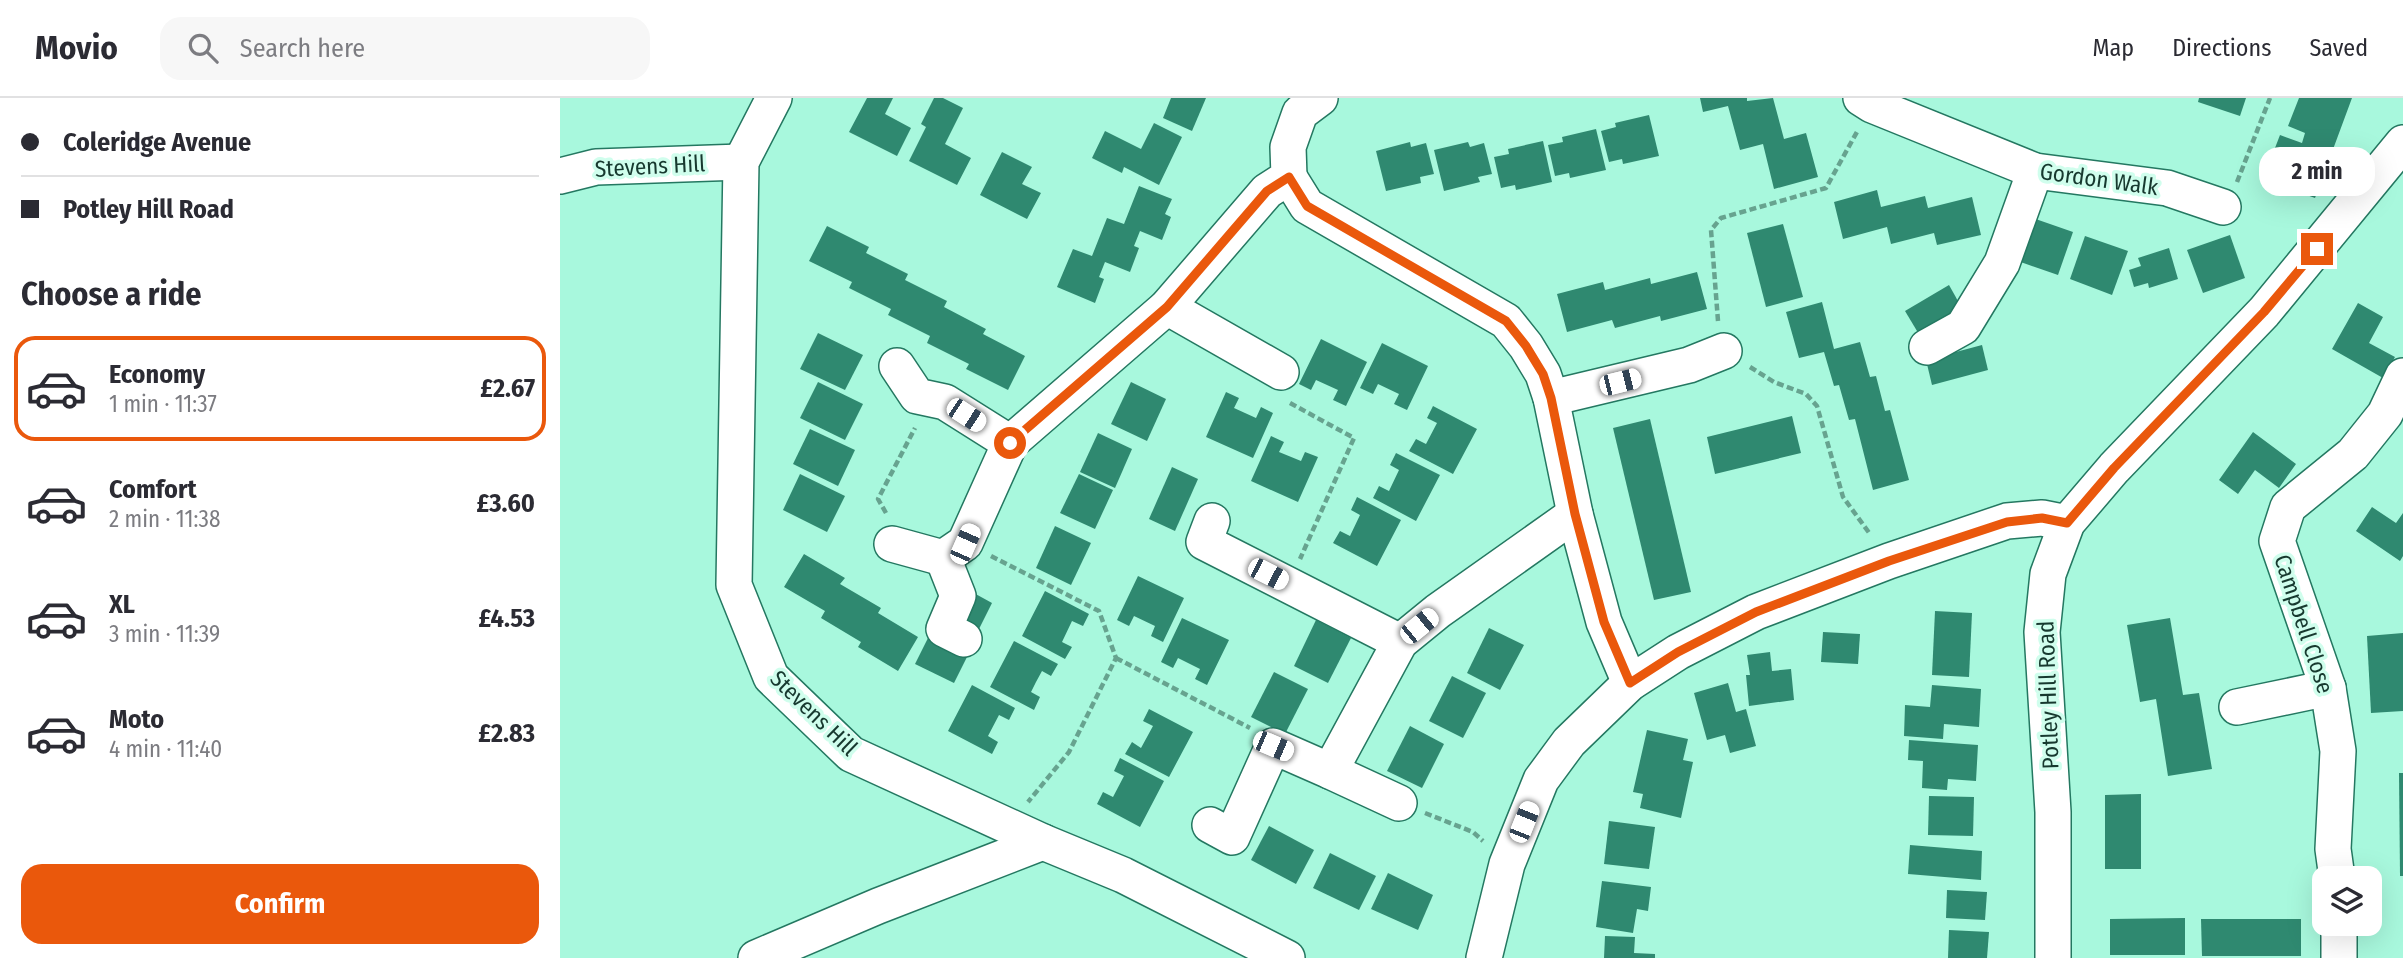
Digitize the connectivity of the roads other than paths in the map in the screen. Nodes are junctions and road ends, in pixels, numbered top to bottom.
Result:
1 (774, 98) edge
2 (1320, 98) edge
3 (1867, 102) edge
4 (2403, 143) edge
5 (741, 162) junction
6 (2035, 171) junction
7 (560, 176) edge
8 (1289, 177) junction
9 (2223, 207) road end
10 (1167, 307) junction
11 (1927, 347) dead end
12 (1724, 351) road end
13 (897, 366) dead end
14 (1282, 372) road end
15 (2403, 376) edge
16 (1551, 398) junction
17 (1010, 443) junction
18 (1575, 514) junction
19 (1212, 521) dead end
20 (2067, 523) junction
21 (892, 544) road end
22 (954, 551) junction
23 (964, 639) dead end
24 (1400, 642) junction
25 (1630, 683) junction
26 (2328, 688) junction
27 (2237, 707) dead end
28 (1330, 771) junction
29 (1399, 803) road end
30 (1210, 825) dead end
31 (1043, 842) junction
32 (2335, 866) edge
33 (2339, 936) edge
34 (756, 958) edge
35 (1287, 958) edge
36 (1483, 958) edge
37 (2053, 958) edge
38 (2339, 958) edge

1 - 5 street, Stevens Hill
2 - 8 street
3 - 6 street, Gordon Walk
4 - 20 street, Potley Hill Road
5 - 7 street, Stevens Hill
5 - 31 street, Stevens Hill
6 - 9 street, Gordon Walk
6 - 11 street
8 - 10 street
8 - 16 street
10 - 14 street
10 - 17 street
12 - 16 street
13 - 17 street
15 - 26 street, Campbell Close
16 - 18 street
17 - 22 street
18 - 24 street
18 - 25 street
19 - 24 street
20 - 25 street
20 - 37 street, Potley Hill Road
21 - 22 street
22 - 23 street
24 - 28 street
25 - 36 street
26 - 27 street
26 - 32 street, Campbell Close
28 - 29 street
28 - 30 street
31 - 34 street
31 - 35 street, Stevens Hill
33 - 38 street

